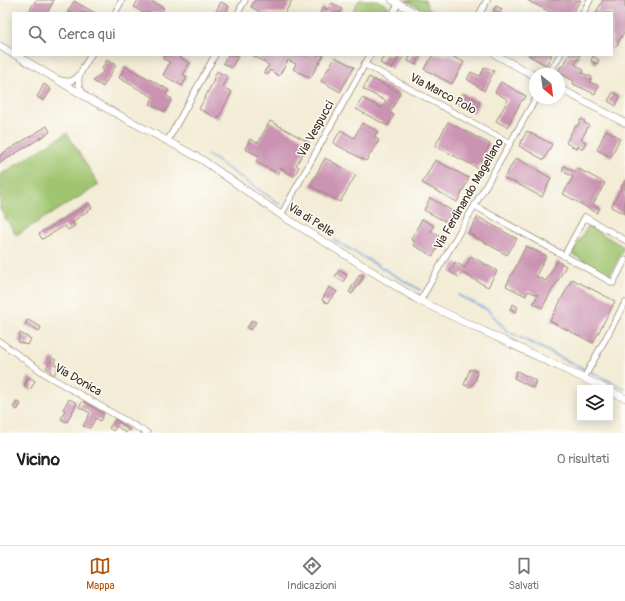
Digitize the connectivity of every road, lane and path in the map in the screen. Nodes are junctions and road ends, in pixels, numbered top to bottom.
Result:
1 (122, 0) edge
2 (245, 0) edge
3 (488, 0) edge
4 (590, 0) edge
5 (395, 2) edge
6 (116, 12) edge
7 (239, 12) edge
8 (393, 12) edge
9 (414, 12) edge
10 (481, 12) edge
11 (584, 12) edge
12 (0, 46) edge
13 (12, 53) edge
14 (18, 56) edge
15 (90, 56) edge
16 (214, 56) edge
17 (369, 56) edge
18 (498, 56) edge
19 (559, 56) edge
20 (364, 64) junction
21 (553, 68) edge
22 (81, 73) junction
23 (529, 73) edge
24 (51, 76) junction
25 (565, 91) edge
26 (91, 100) junction
27 (533, 104) edge
28 (625, 123) edge
29 (168, 140) junction
30 (510, 143) junction
31 (475, 206) junction
32 (281, 214) junction
33 (625, 240) edge
34 (564, 256) junction
35 (625, 260) edge
36 (420, 301) junction
37 (625, 303) edge
38 (0, 342) edge
39 (585, 376) junction
40 (599, 385) edge
41 (613, 392) edge
42 (625, 398) edge
43 (147, 433) edge

1 - 6 street
2 - 7 street
3 - 10 street
4 - 11 street
5 - 8 street
5 - 9 street
12 - 13 street
14 - 24 street, Via di Pelle
15 - 22 street
16 - 29 street
17 - 20 street, Via Vespucci
18 - 23 street
19 - 21 street
20 - 30 street, Via Marco Polo
20 - 32 street, Via Vespucci
22 - 24 street
22 - 26 street
24 - 26 street, Via di Pelle
25 - 28 street
26 - 29 street, Via di Pelle
27 - 30 street, Via Ferdinando Magellano
29 - 32 street, Via di Pelle
30 - 31 street, Via Ferdinando Magellano
31 - 34 street
31 - 36 street, Via Ferdinando Magellano
32 - 36 street, Via di Pelle
33 - 34 street
34 - 35 street
36 - 39 street, Via di Pelle
37 - 39 street
38 - 43 street, Via Donica
39 - 40 street, Via di Pelle
41 - 42 street

